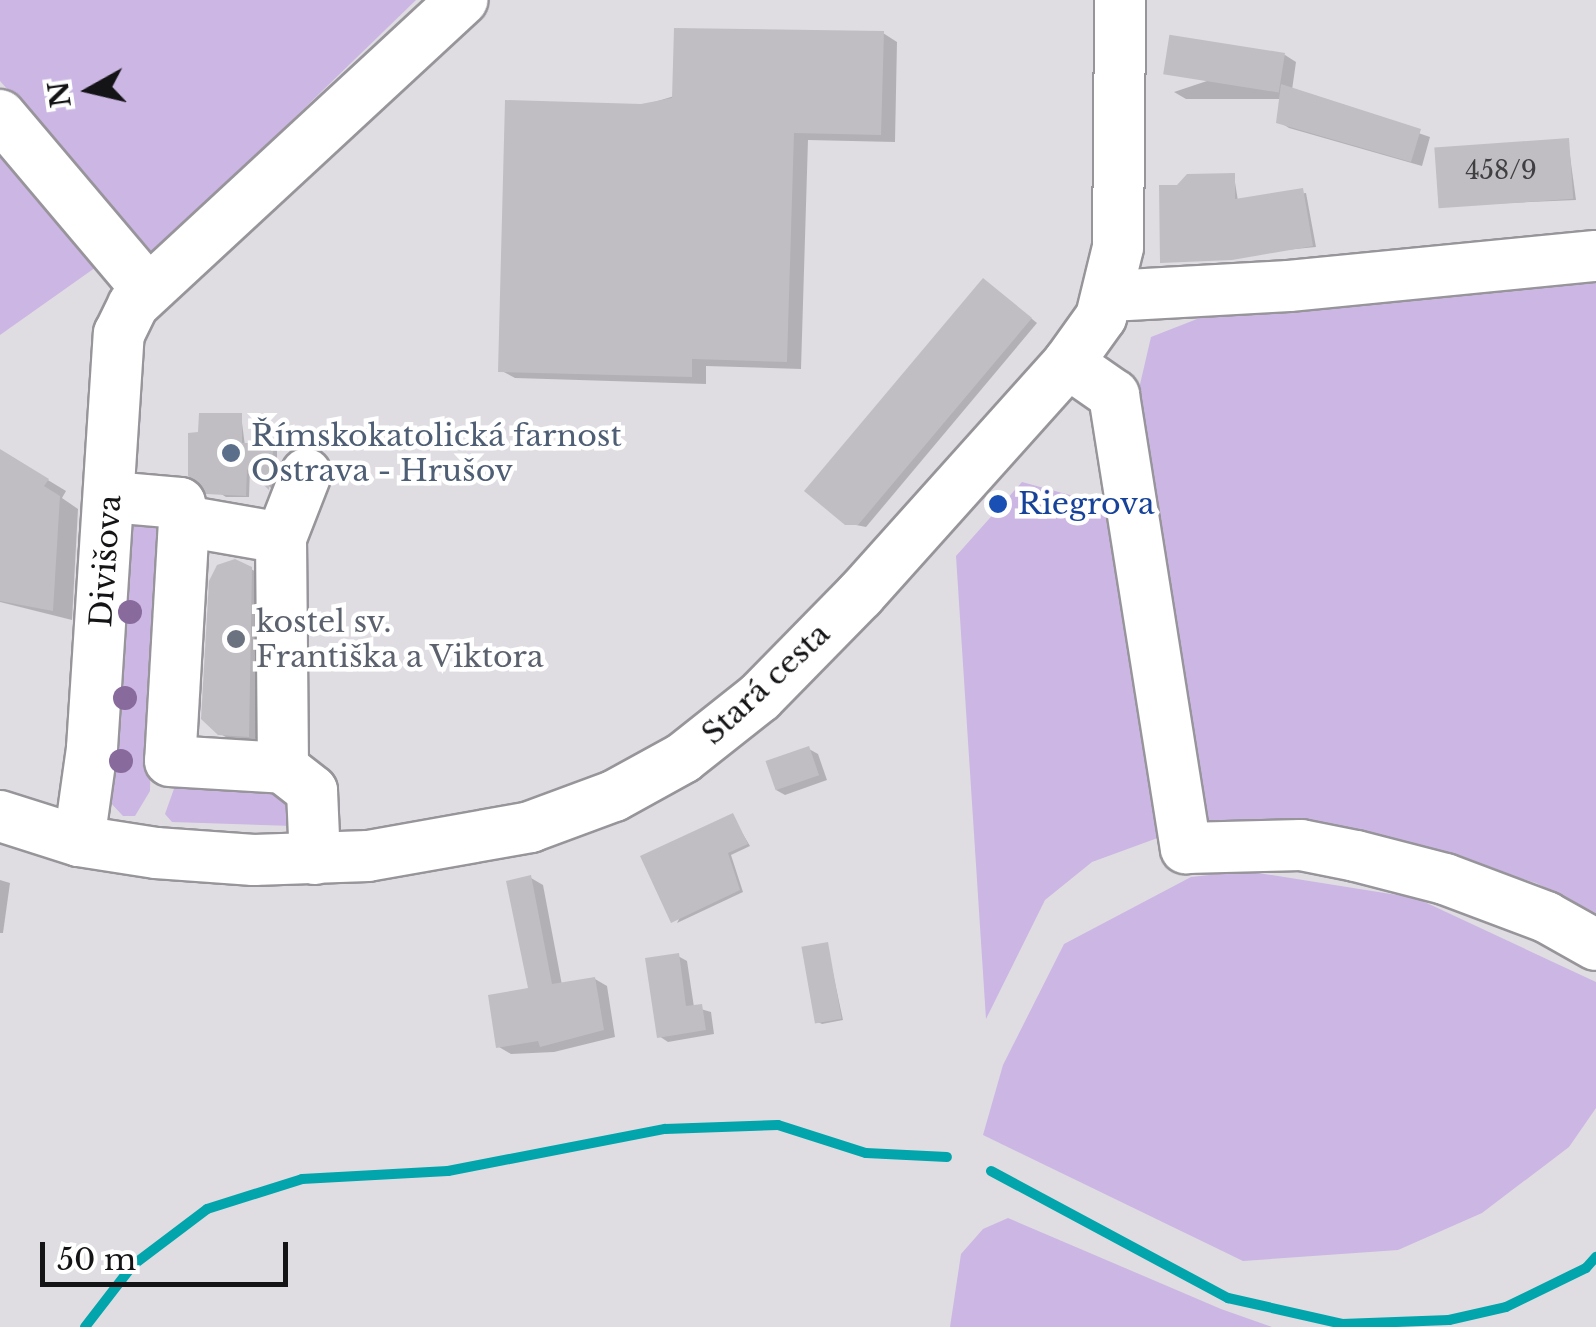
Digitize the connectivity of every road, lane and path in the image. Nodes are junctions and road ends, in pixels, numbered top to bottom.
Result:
1 (462, 0) edge
2 (1120, 0) edge
3 (0, 115) edge
4 (1596, 256) edge
5 (148, 290) junction
6 (1110, 296) junction
7 (1068, 363) junction
8 (306, 474) dead end
9 (110, 497) junction
10 (184, 521) junction
11 (281, 538) junction
12 (283, 768) junction
13 (0, 816) edge
14 (79, 841) junction
15 (315, 859) junction
16 (1596, 945) edge

1 - 5 street, Divišova
2 - 6 street, Stará cesta
3 - 5 street
4 - 6 street
5 - 9 street, Divišova
6 - 7 street, Stará cesta
7 - 15 street, Stará cesta
7 - 16 street
8 - 11 street
9 - 10 street
9 - 14 street, Divišova
10 - 11 street
10 - 12 street
11 - 12 street
12 - 15 street
13 - 14 street, Stará cesta
14 - 15 street, Stará cesta

